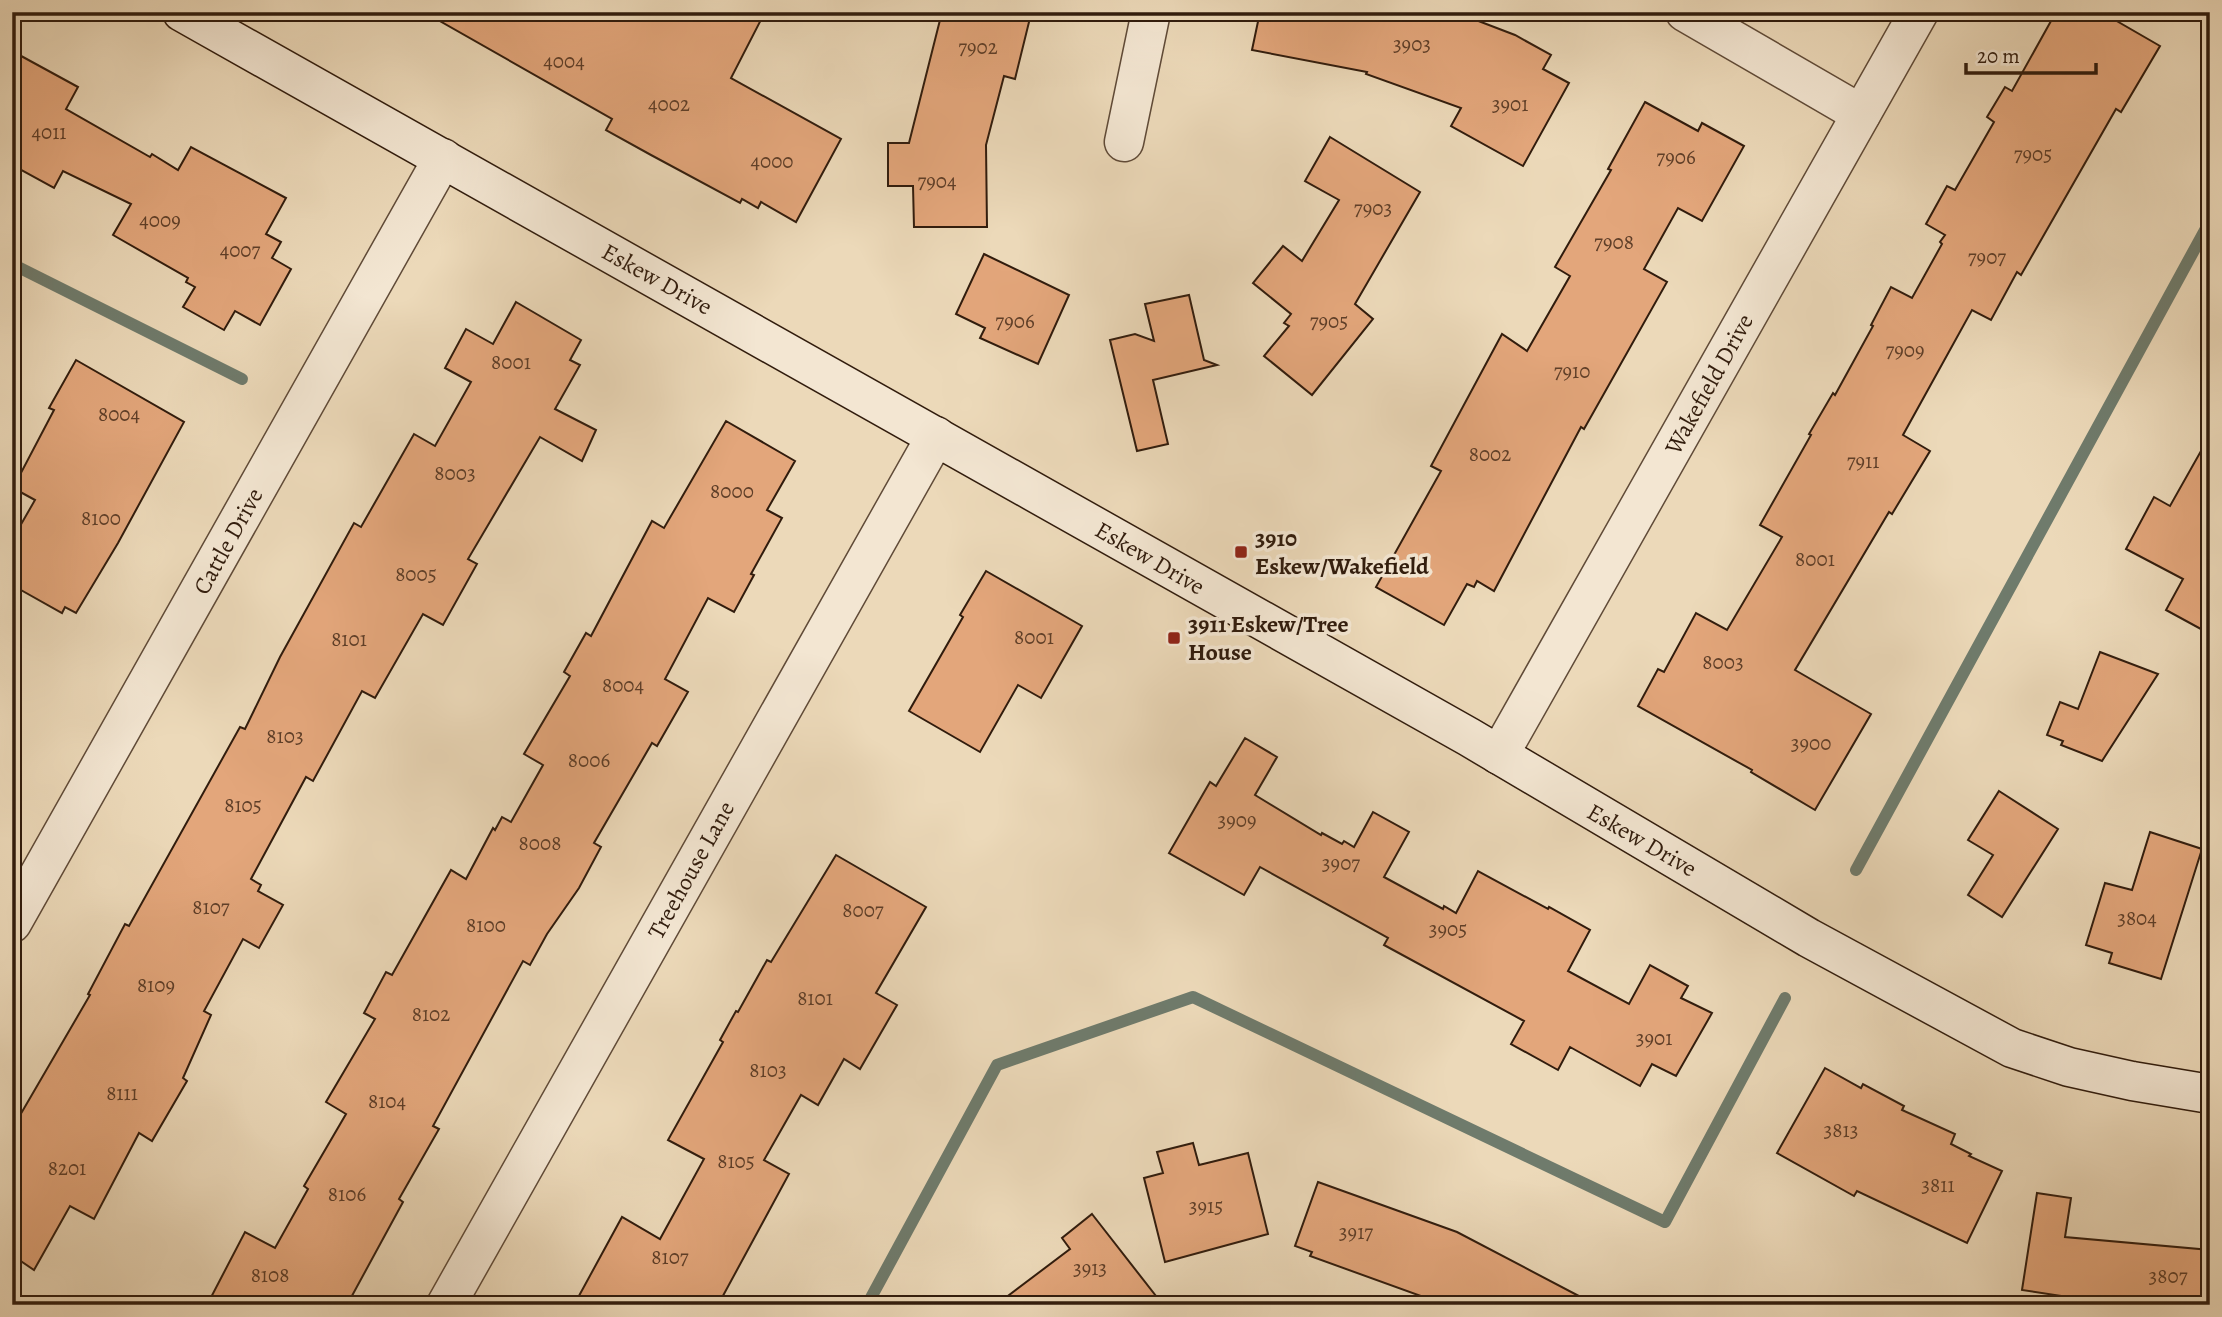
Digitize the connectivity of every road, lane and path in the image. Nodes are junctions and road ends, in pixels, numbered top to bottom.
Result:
1 (182, 12) edge
2 (1151, 12) edge
3 (1685, 12) edge
4 (1919, 12) edge
5 (1861, 114) junction
6 (1124, 142) dead end
7 (443, 158) junction
8 (936, 436) junction
9 (1499, 755) junction
10 (12, 923) edge
11 (2210, 1094) edge
12 (446, 1305) edge

1 - 7 street, Eskew Drive
2 - 6 street
3 - 5 street
4 - 5 street, Wakefield Drive
5 - 9 street, Wakefield Drive
7 - 8 street, Eskew Drive
7 - 10 street, Cattle Drive
8 - 9 street, Eskew Drive
8 - 12 street, Treehouse Lane
9 - 11 street, Eskew Drive

